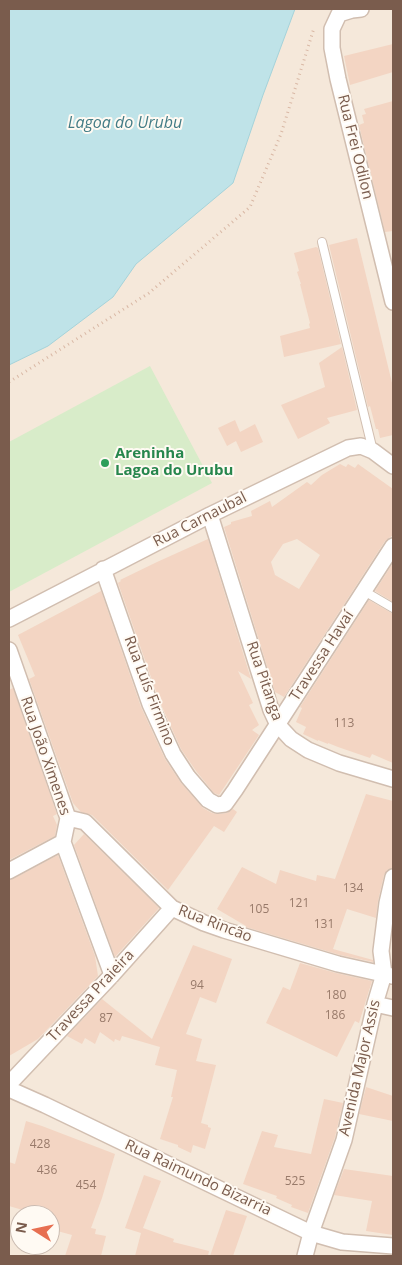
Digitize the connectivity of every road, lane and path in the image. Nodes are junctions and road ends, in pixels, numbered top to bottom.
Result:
1 (361, 9) edge
2 (314, 27) dead end
3 (322, 242) dead end
4 (393, 302) edge
5 (9, 382) edge
6 (373, 451) junction
7 (393, 466) edge
8 (210, 515) junction
9 (393, 546) edge
10 (103, 570) junction
11 (364, 591) junction
12 (393, 608) edge
13 (9, 619) edge
14 (9, 650) edge
15 (278, 725) junction
16 (393, 779) edge
17 (235, 790) joint
18 (68, 818) junction
19 (63, 842) junction
20 (9, 871) edge
21 (393, 877) edge
22 (172, 908) junction
23 (112, 975) junction
24 (389, 975) edge
25 (375, 1004) junction
26 (393, 1008) edge
27 (10, 1080) edge
28 (311, 1233) junction
29 (393, 1246) edge
30 (305, 1256) edge

1 - 4 street, Rua Frei Odilon
2 - 5 path
3 - 6 lane
6 - 7 street, Rua Carnaubal
6 - 8 street, Rua Carnaubal
8 - 10 street, Rua Carnaubal
8 - 15 street, Rua Pitanga
9 - 11 street, Travessa Havaí
10 - 13 street, Rua Carnaubal
10 - 17 street, Rua Luís Firmino
11 - 12 lane
11 - 15 street, Travessa Havaí
14 - 18 street, Rua João Ximenes
15 - 16 street, Rua Pitanga
15 - 17 street, Travessa Havaí
18 - 19 street, Rua João Ximenes
18 - 22 street, Rua Rincão
19 - 20 street
19 - 23 street
21 - 24 street, Avenida Major Assis
22 - 23 street, Travessa Praieira
22 - 24 street, Rua Rincão
23 - 27 street, Travessa Praieira
24 - 25 street, Avenida Major Assis
25 - 26 street
25 - 28 street, Avenida Major Assis
27 - 28 street, Rua Raimundo Bizarria
28 - 29 street, Rua Raimundo Bizarria
28 - 30 street, Avenida Major Assis

